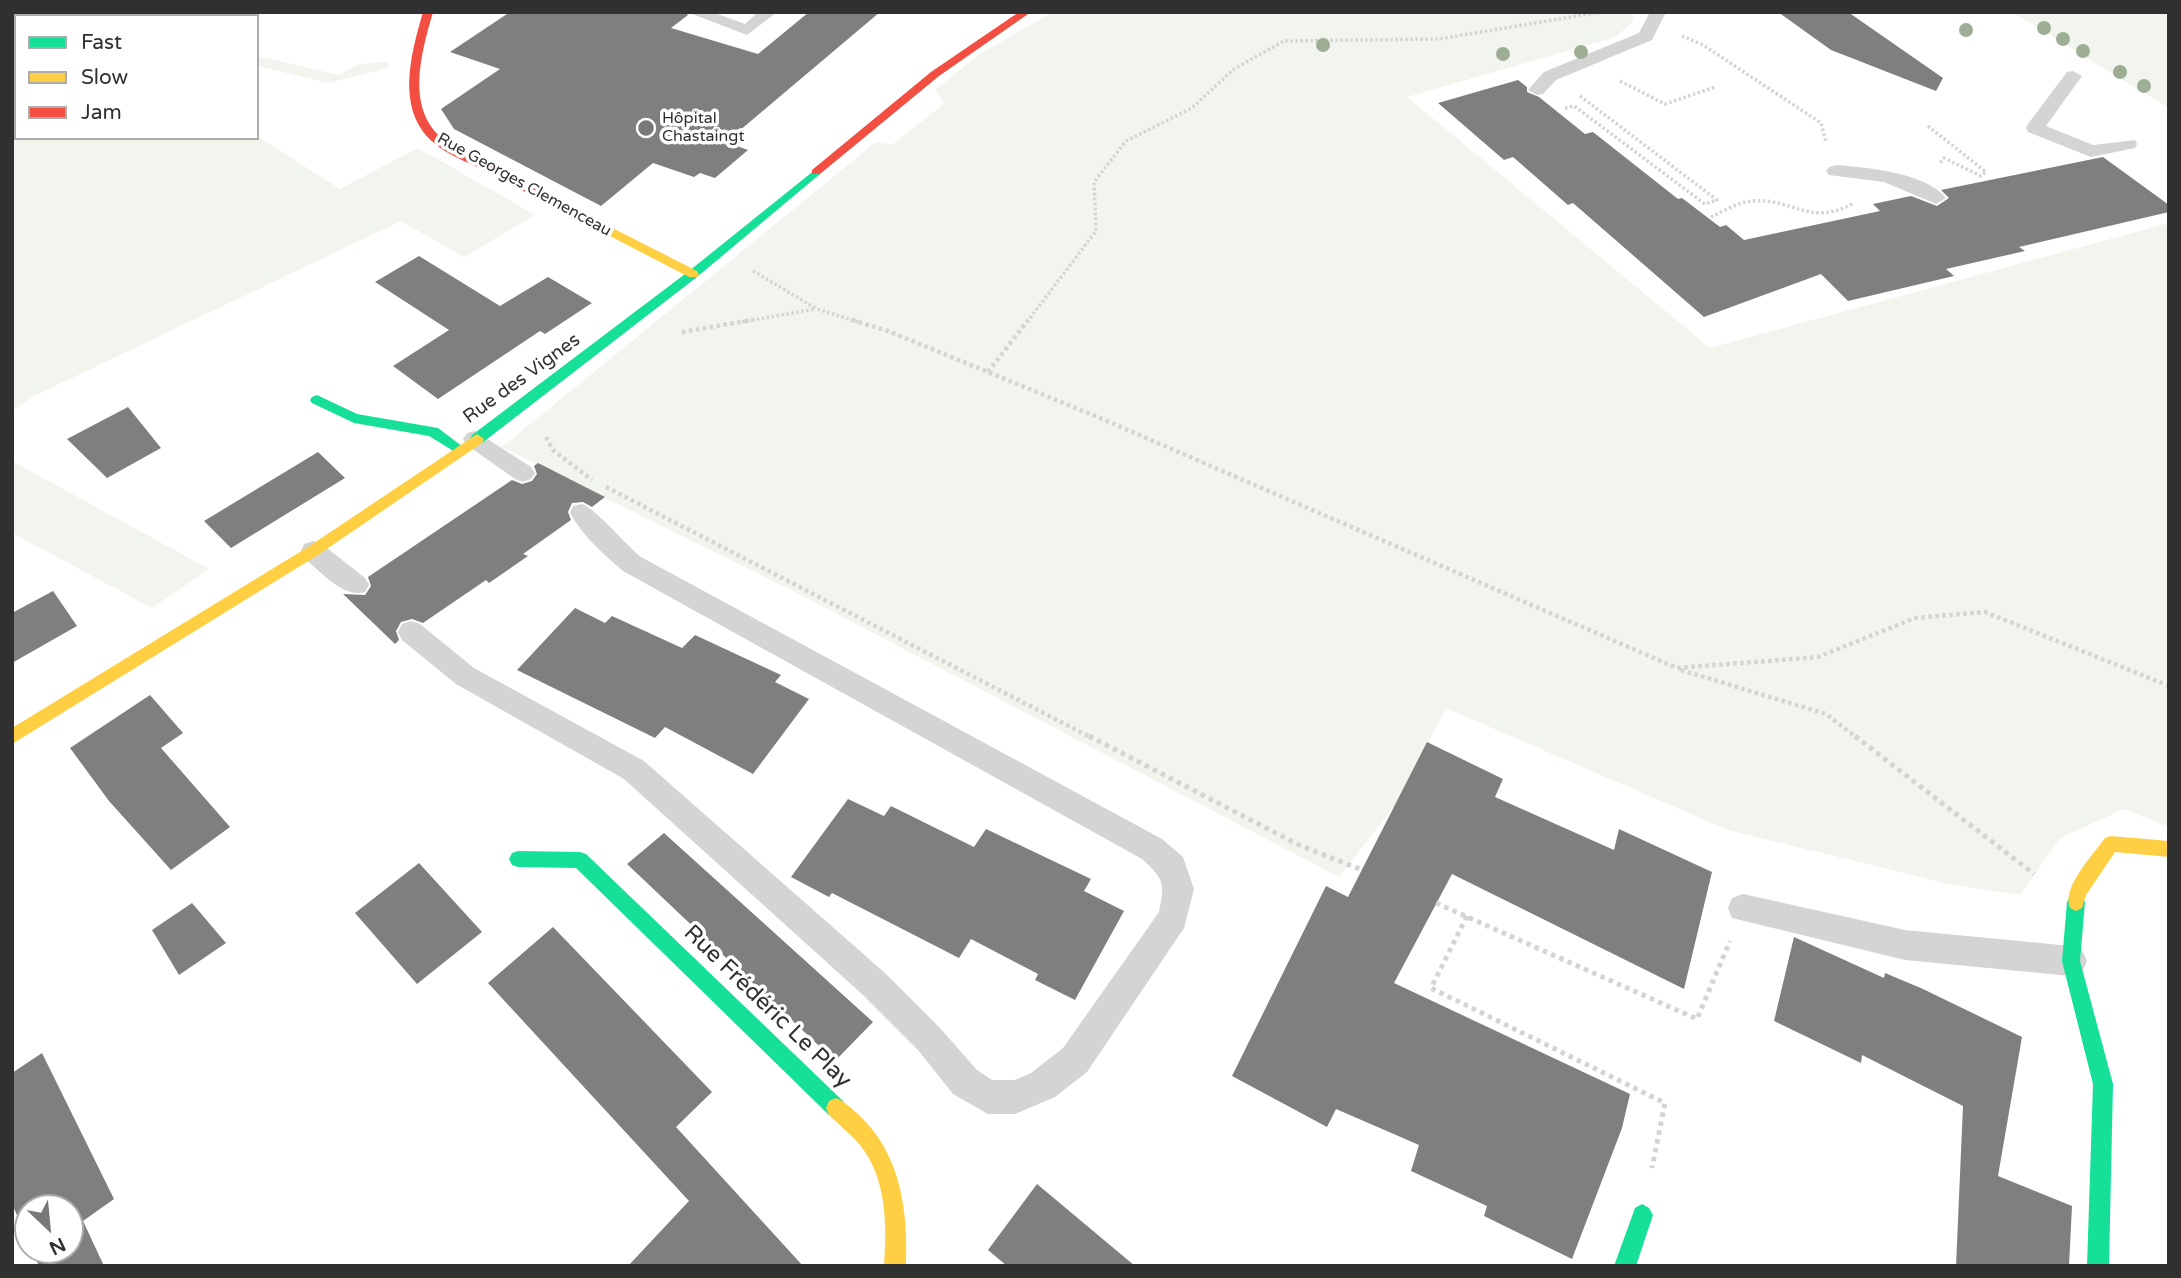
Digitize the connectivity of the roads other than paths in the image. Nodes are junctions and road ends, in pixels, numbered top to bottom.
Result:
1 (695, 12) edge
2 (769, 12) edge
3 (1026, 12) edge
4 (429, 13) edge
5 (1655, 19) edge
6 (2073, 76) dead end
7 (1537, 90) dead end
8 (2128, 144) dead end
9 (1836, 172) dead end
10 (1936, 198) dead end
11 (693, 274) junction
12 (317, 400) dead end
13 (468, 445) junction
14 (523, 473) dead end
15 (582, 513) dead end
16 (313, 551) junction
17 (356, 585) dead end
18 (411, 632) dead end
19 (12, 737) edge
20 (2169, 849) edge
21 (518, 859) dead end
22 (1743, 908) road end
23 (2071, 961) junction
24 (1642, 1215) road end
25 (895, 1266) edge
26 (1625, 1266) edge
27 (2098, 1266) edge

1 - 2 lane
3 - 11 street, Rue des Vignes
4 - 11 street, Rue Georges Clemenceau
5 - 7 lane
6 - 8 lane
9 - 10 lane
11 - 13 street, Rue des Vignes
12 - 13 street
13 - 14 lane
13 - 16 street, Rue des Vignes
15 - 18 lane
16 - 17 lane
16 - 19 street, Rue des Vignes
20 - 23 street
21 - 25 street, Rue Frédéric Le Play
22 - 23 lane
23 - 27 street
24 - 26 street

